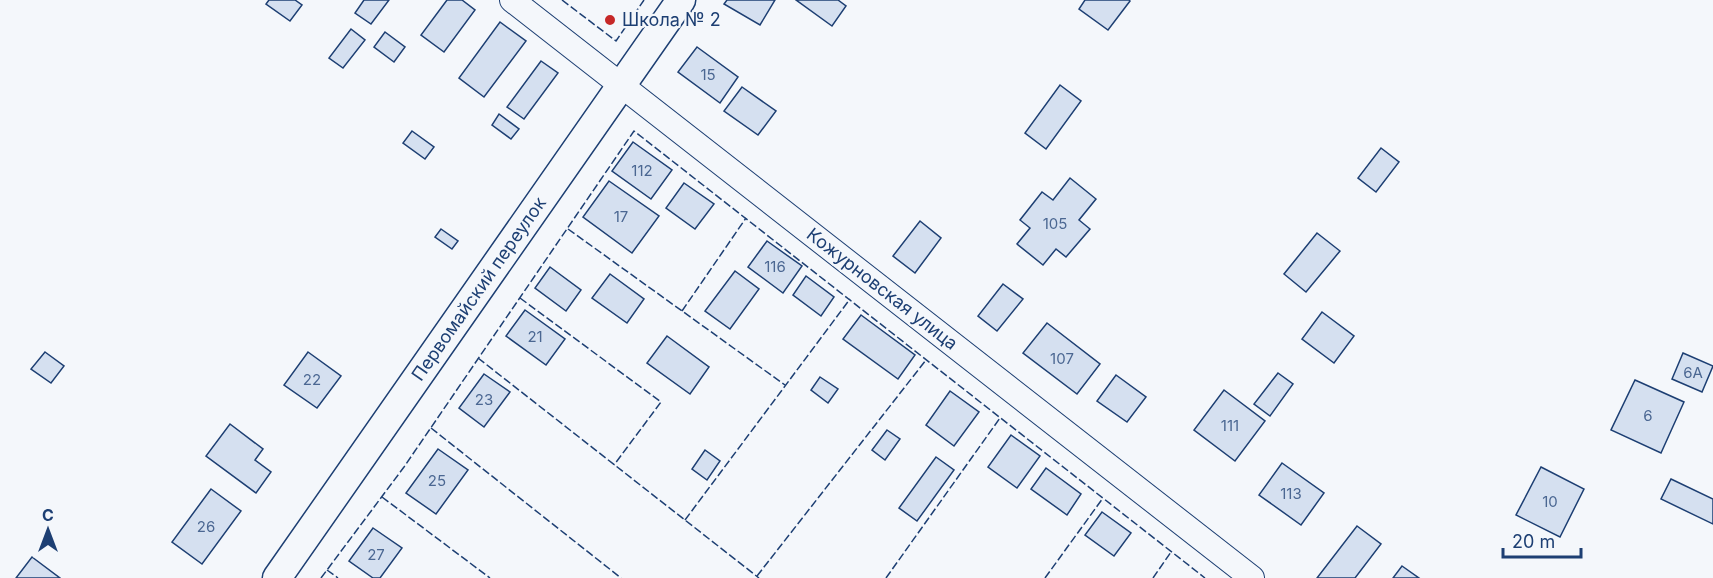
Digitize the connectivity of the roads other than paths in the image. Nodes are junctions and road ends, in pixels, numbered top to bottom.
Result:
1 (512, 0) edge
2 (681, 0) edge
3 (620, 86) junction
4 (277, 578) edge
5 (1252, 578) edge

1 - 3 street, Кожурновская улица
2 - 3 street, Первомайский переулок
3 - 4 street, Первомайский переулок
3 - 5 street, Кожурновская улица

